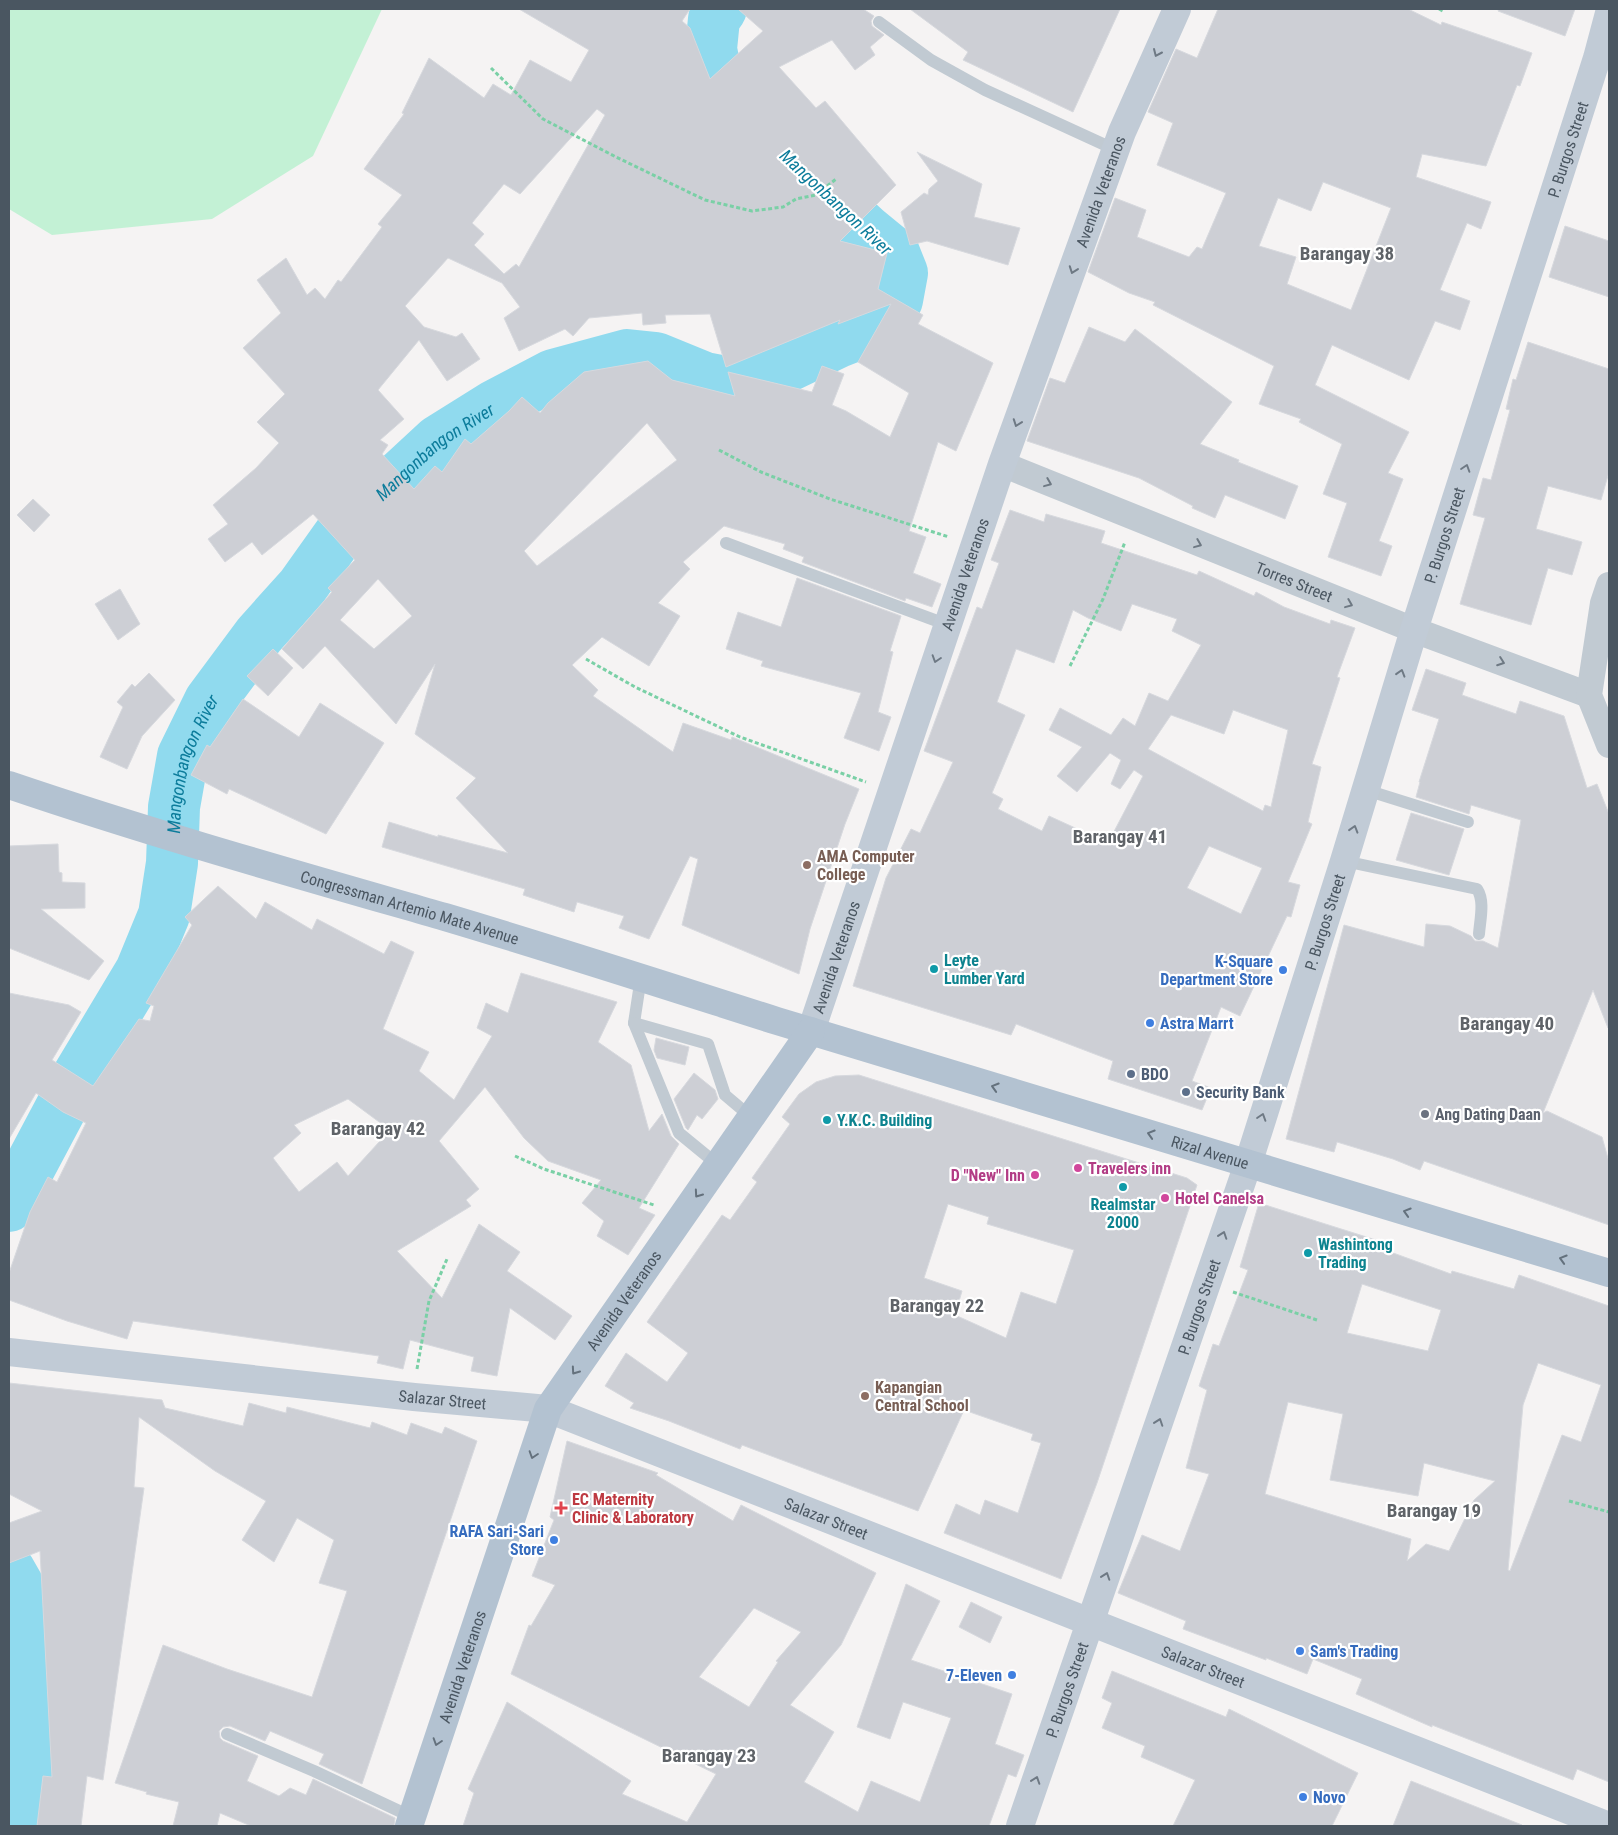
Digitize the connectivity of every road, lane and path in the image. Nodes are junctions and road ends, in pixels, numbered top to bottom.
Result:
1 (1177, 9) edge
2 (1609, 13) edge
3 (880, 22) dead end
4 (491, 68) dead end
5 (1116, 150) junction
6 (836, 179) dead end
7 (719, 450) dead end
8 (1002, 464) junction
9 (1136, 519) junction
10 (726, 543) dead end
11 (976, 546) junction
12 (1609, 585) edge
13 (948, 624) junction
14 (1414, 630) junction
15 (586, 659) dead end
16 (1070, 666) dead end
17 (1589, 695) junction
18 (1609, 746) edge
19 (9, 785) edge
20 (1366, 790) junction
21 (892, 791) junction
22 (1468, 822) dead end
23 (1344, 861) junction
24 (1478, 934) dead end
25 (641, 977) junction
26 (634, 1023) junction
27 (811, 1031) junction
28 (877, 1051) junction
29 (785, 1068) junction
30 (751, 1117) junction
31 (515, 1156) dead end
32 (1248, 1164) junction
33 (718, 1165) junction
34 (679, 1220) junction
35 (446, 1259) dead end
36 (1609, 1273) edge
37 (1206, 1284) junction
38 (1317, 1320) dead end
39 (9, 1352) edge
40 (414, 1397) junction
41 (548, 1409) junction
42 (1569, 1501) dead end
43 (1609, 1512) edge
44 (1090, 1622) junction
45 (227, 1734) dead end
46 (410, 1821) edge
47 (1020, 1826) edge
48 (1609, 1826) edge

1 -> 5 main road, Avenida Veteranos
14 -> 2 main road, P. Burgos Street
3 - 5 lane
4 - 6 path
5 -> 8 main road, Avenida Veteranos
7 - 11 path
8 -> 9 street, Torres Street
8 - 11 main road, Avenida Veteranos
9 -> 14 street, Torres Street
9 - 16 path
10 - 13 lane
11 - 13 main road, Avenida Veteranos
12 - 17 street
13 -> 21 main road, Avenida Veteranos
14 -> 17 street, Torres Street
20 -> 14 main road, P. Burgos Street
15 - 21 path
17 - 18 street
19 - 25 main road, Congressman Artemio Mate Avenue
20 - 22 lane
23 -> 20 main road, P. Burgos Street
21 - 27 main road, Avenida Veteranos
23 - 24 lane
32 -> 23 main road, P. Burgos Street
25 - 26 lane
25 - 27 main road, Congressman Artemio Mate Avenue
26 - 30 lane
26 - 33 lane
27 - 28 main road, Rizal Avenue
27 - 29 main road, Avenida Veteranos
28 - 29 main road
32 -> 28 main road, Rizal Avenue
29 - 30 main road, Avenida Veteranos
30 - 33 main road, Avenida Veteranos
31 - 34 path
36 -> 32 main road, Rizal Avenue
37 -> 32 main road, P. Burgos Street
33 -> 34 main road, Avenida Veteranos
34 -> 41 main road, Avenida Veteranos
35 - 40 path
37 - 38 path
44 -> 37 main road, P. Burgos Street
39 - 40 main road, Salazar Street
40 - 41 main road, Salazar Street
41 - 44 main road, Salazar Street
41 -> 46 main road, Avenida Veteranos
42 - 43 path
47 -> 44 main road, P. Burgos Street
44 - 48 main road, Salazar Street
45 - 46 lane

